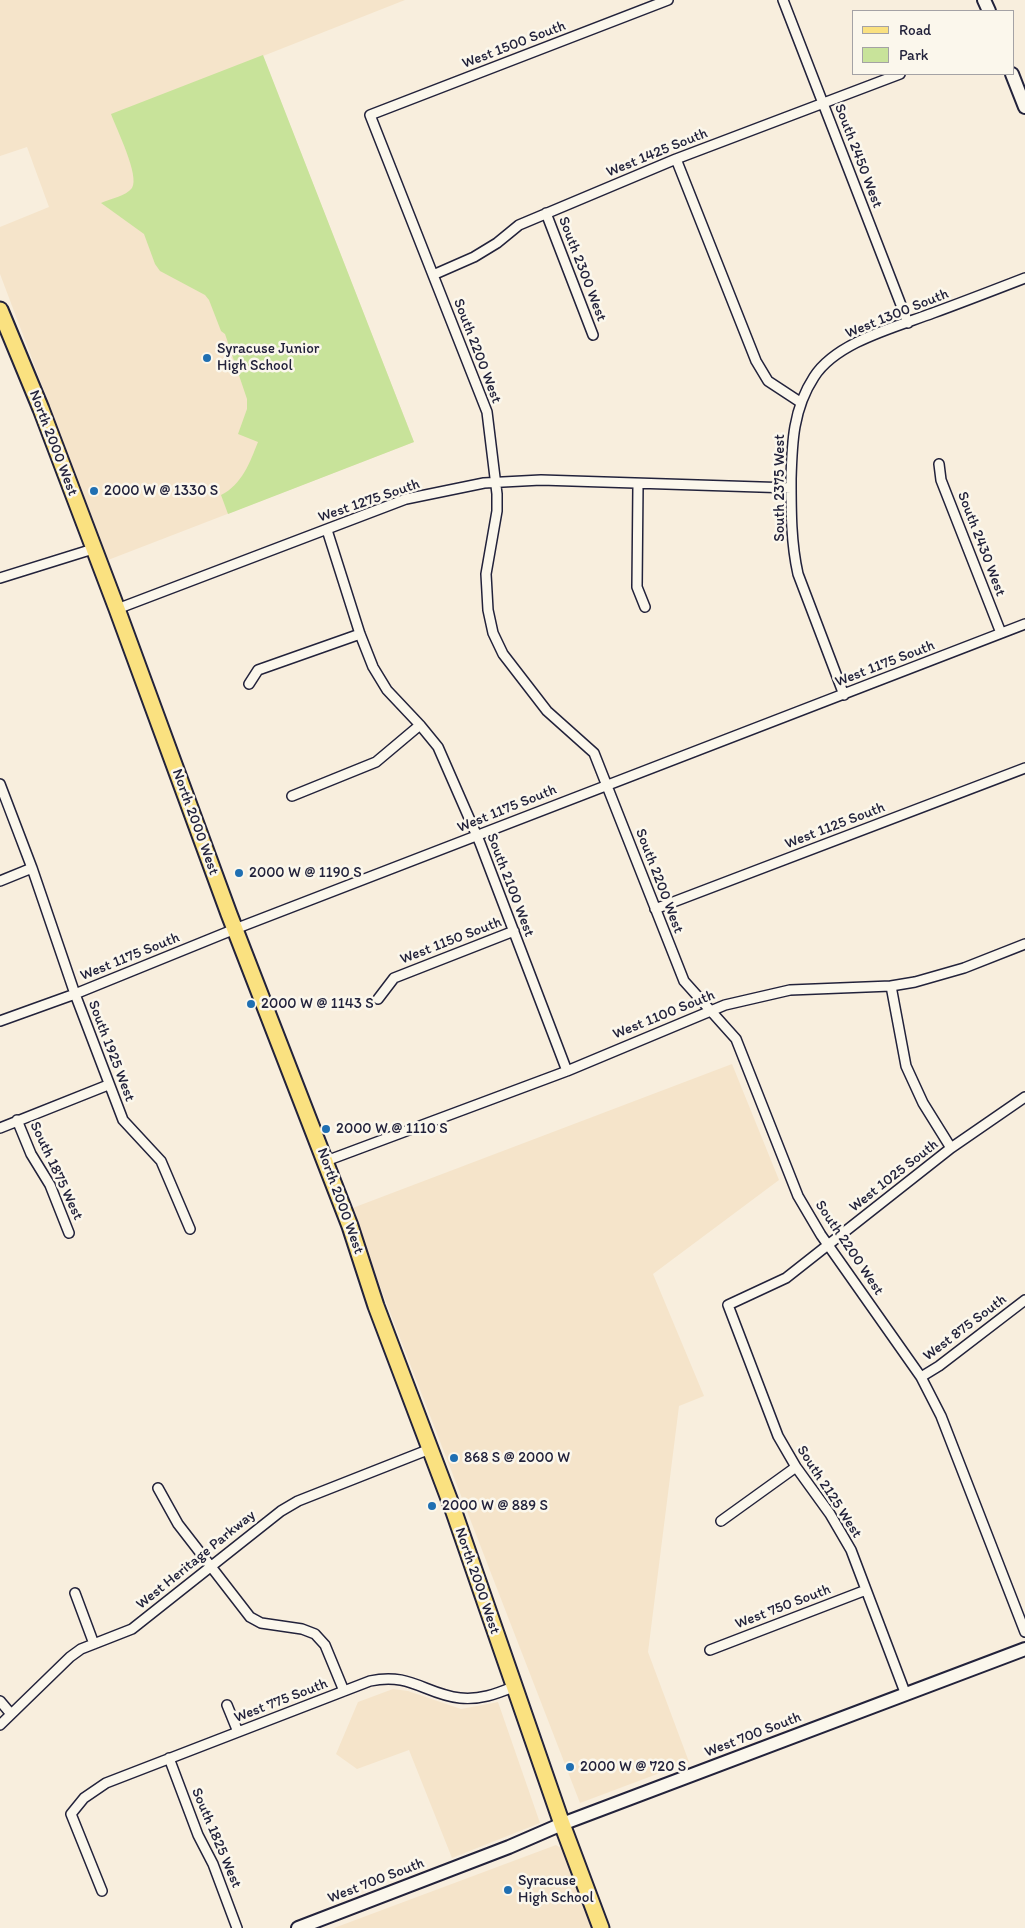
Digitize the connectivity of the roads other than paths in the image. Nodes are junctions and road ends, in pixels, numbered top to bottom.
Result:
1 (668, 0) edge
2 (783, 0) edge
3 (897, 75) edge
4 (1012, 75) edge
5 (823, 103) junction
6 (1025, 107) edge
7 (370, 115) joint
8 (676, 159) junction
9 (546, 214) junction
10 (433, 275) junction
11 (1025, 278) edge
12 (0, 310) edge
13 (908, 323) junction
14 (593, 335) dead end
15 (800, 402) junction
16 (940, 464) dead end
17 (496, 482) junction
18 (638, 485) junction
19 (791, 488) junction
20 (327, 530) junction
21 (93, 549) junction
22 (0, 578) edge
23 (645, 607) dead end
24 (117, 609) junction
25 (1025, 624) edge
26 (1001, 633) junction
27 (360, 634) junction
28 (249, 684) dead end
29 (844, 695) junction
30 (420, 724) junction
31 (1025, 768) edge
32 (0, 784) edge
33 (607, 784) junction
34 (292, 796) dead end
35 (476, 836) junction
36 (32, 868) junction
37 (0, 881) edge
38 (655, 909) junction
39 (235, 929) junction
40 (514, 931) junction
41 (1025, 944) edge
42 (891, 986) junction
43 (74, 994) junction
44 (378, 999) dead end
45 (712, 1010) junction
46 (0, 1021) edge
47 (567, 1070) junction
48 (108, 1085) junction
49 (1025, 1097) edge
50 (17, 1120) junction
51 (0, 1128) edge
52 (951, 1148) junction
53 (326, 1161) junction
54 (190, 1229) dead end
55 (69, 1234) dead end
56 (828, 1246) junction
57 (1025, 1300) edge
58 (728, 1305) joint
59 (921, 1377) junction
60 (430, 1449) junction
61 (796, 1467) junction
62 (158, 1488) dead end
63 (721, 1522) dead end
64 (210, 1566) junction
65 (866, 1590) junction
66 (75, 1593) dead end
67 (1025, 1632) edge
68 (94, 1644) junction
69 (1025, 1649) edge
70 (710, 1650) dead end
71 (513, 1687) junction
72 (344, 1691) junction
73 (906, 1695) junction
74 (0, 1702) edge
75 (227, 1705) dead end
76 (11, 1714) junction
77 (0, 1725) edge
78 (238, 1732) junction
79 (169, 1758) junction
80 (562, 1824) junction
81 (102, 1891) dead end
82 (237, 1928) edge
83 (298, 1928) edge
84 (601, 1928) edge

1 - 7 street, West 1500 South
2 - 5 street, South 2450 West
3 - 5 street, West 1425 South
4 - 6 street
5 - 8 street, West 1425 South
5 - 13 street, South 2450 West
7 - 10 street, South 2200 West
8 - 9 street, West 1425 South
8 - 15 street
9 - 10 street, West 1425 South
9 - 14 street, South 2300 West
10 - 17 street, South 2200 West
11 - 13 street, West 1300 South
12 - 21 main road, North 2000 West
13 - 15 street, West 1300 South
15 - 19 street, South 2375 West
16 - 26 street, South 2430 West
17 - 18 street, West 1275 South
17 - 20 street, West 1275 South
17 - 33 street, South 2200 West
18 - 19 street, West 1275 South
18 - 23 street
19 - 29 street, South 2375 West
20 - 24 street, West 1275 South
20 - 27 street, South 2100 West
21 - 22 street
21 - 24 main road, North 2000 West
24 - 39 main road, North 2000 West
25 - 26 street, West 1175 South
26 - 29 street, West 1175 South
27 - 28 street
27 - 30 street, South 2100 West
29 - 33 street, West 1175 South
30 - 34 street
30 - 35 street, South 2100 West
31 - 38 street, West 1125 South
32 - 36 street, South 1925 West
33 - 35 street, West 1175 South
33 - 38 street, South 2200 West
35 - 39 street, West 1175 South
35 - 40 street, South 2100 West
36 - 37 street
36 - 43 street, South 1925 West
38 - 45 street, South 2200 West
39 - 43 street, West 1175 South
39 - 53 main road, North 2000 West
40 - 44 street, West 1150 South
40 - 47 street, South 2100 West
41 - 42 street, West 1100 South
42 - 45 street, West 1100 South
42 - 52 street
43 - 46 street, West 1175 South
43 - 48 street, South 1925 West
45 - 47 street, West 1100 South
45 - 56 street, South 2200 West
47 - 53 street, West 1100 South
48 - 50 street
48 - 54 street, South 1925 West
49 - 52 street, West 1025 South
50 - 51 street
50 - 55 street, South 1875 West
52 - 56 street, West 1025 South
53 - 60 main road, North 2000 West
56 - 58 street, West 1025 South
56 - 59 street, South 2200 West
57 - 59 street, West 875 South
58 - 61 street, South 2125 West
59 - 67 street, South 2200 West
60 - 64 street, West Heritage Parkway
60 - 71 main road, North 2000 West
61 - 63 street
61 - 65 street, South 2125 West
62 - 64 street
64 - 68 street, West Heritage Parkway
64 - 72 street
65 - 70 street, West 750 South
65 - 73 street, South 2125 West
66 - 68 street
68 - 76 street, West Heritage Parkway
69 - 73 street, West 700 South
71 - 72 street, West 775 South
71 - 80 main road, North 2000 West
72 - 78 street, West 775 South
73 - 80 street, West 700 South
74 - 76 street
75 - 78 street
76 - 77 street, West Heritage Parkway
78 - 79 street, West 775 South
79 - 81 street, West 775 South
79 - 82 street, South 1825 West
80 - 83 street, West 700 South
80 - 84 main road, North 2000 West

